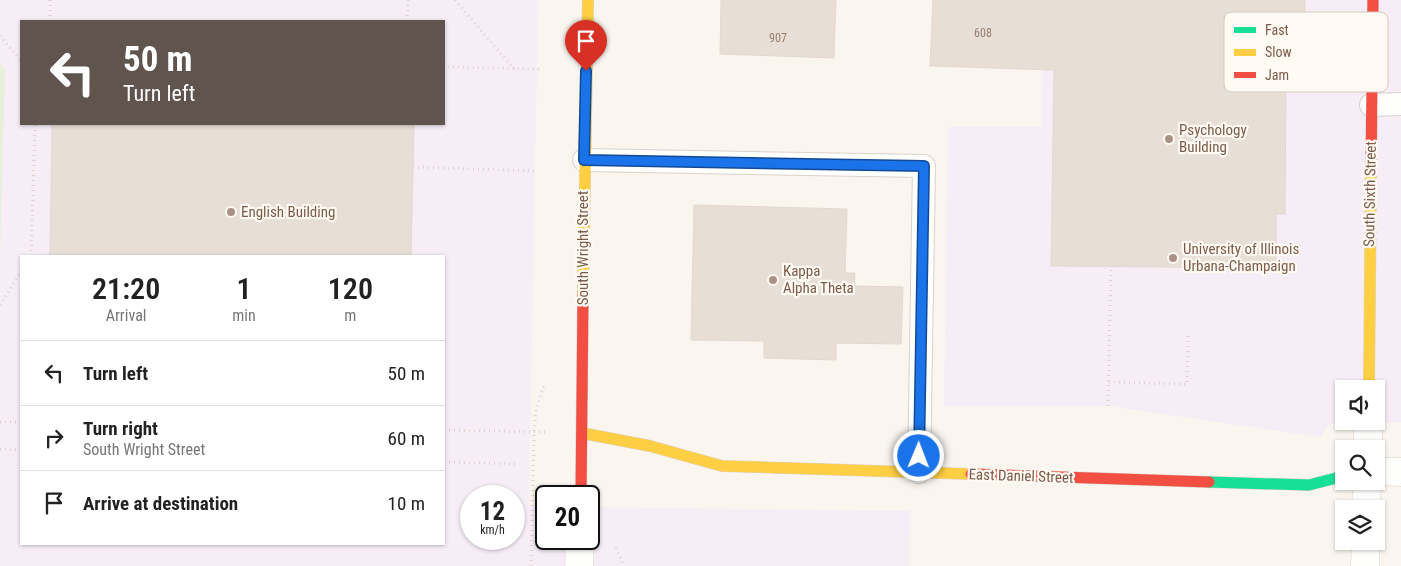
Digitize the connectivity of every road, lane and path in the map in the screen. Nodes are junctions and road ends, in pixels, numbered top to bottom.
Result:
1 (50, 0) edge
2 (408, 0) edge
3 (455, 0) edge
4 (588, 0) edge
5 (50, 20) edge
6 (407, 20) edge
7 (0, 36) edge
8 (20, 60) edge
9 (445, 65) edge
10 (514, 69) junction
11 (539, 69) dead end
12 (1371, 92) edge
13 (1401, 104) edge
14 (1371, 105) junction
15 (35, 125) edge
16 (584, 160) junction
17 (413, 167) dead end
18 (536, 171) dead end
19 (32, 255) edge
20 (1111, 266) dead end
21 (20, 274) edge
22 (0, 305) edge
23 (1188, 334) dead end
24 (1369, 380) edge
25 (1109, 382) junction
26 (545, 383) dead end
27 (1108, 406) dead end
28 (0, 422) edge
29 (20, 422) edge
30 (445, 430) edge
31 (534, 432) junction
32 (582, 433) junction
33 (0, 450) edge
34 (20, 450) edge
35 (445, 462) edge
36 (516, 464) dead end
37 (1385, 471) edge
38 (919, 472) junction
39 (1401, 472) edge
40 (1335, 478) edge
41 (581, 485) edge
42 (580, 550) edge
43 (1366, 550) edge
44 (531, 566) edge
45 (579, 566) edge
46 (1365, 566) edge

1 - 5 path
2 - 6 path
3 - 10 path
4 - 16 street, South Wright Street
7 - 8 path
9 - 10 path
10 - 11 path
12 - 14 street, South Sixth Street
13 - 14 lane
14 - 24 street, South Sixth Street
15 - 19 path
16 - 32 street, South Wright Street
16 - 38 lane
17 - 18 path
20 - 25 path
21 - 22 path
23 - 25 path
25 - 27 path
26 - 31 path
28 - 29 path
30 - 31 path
31 - 32 path
31 - 44 path
32 - 38 street, East Daniel Street
32 - 41 street, South Wright Street
33 - 34 path
35 - 36 path
37 - 39 street
38 - 40 street, East Daniel Street
42 - 45 street
43 - 46 street

